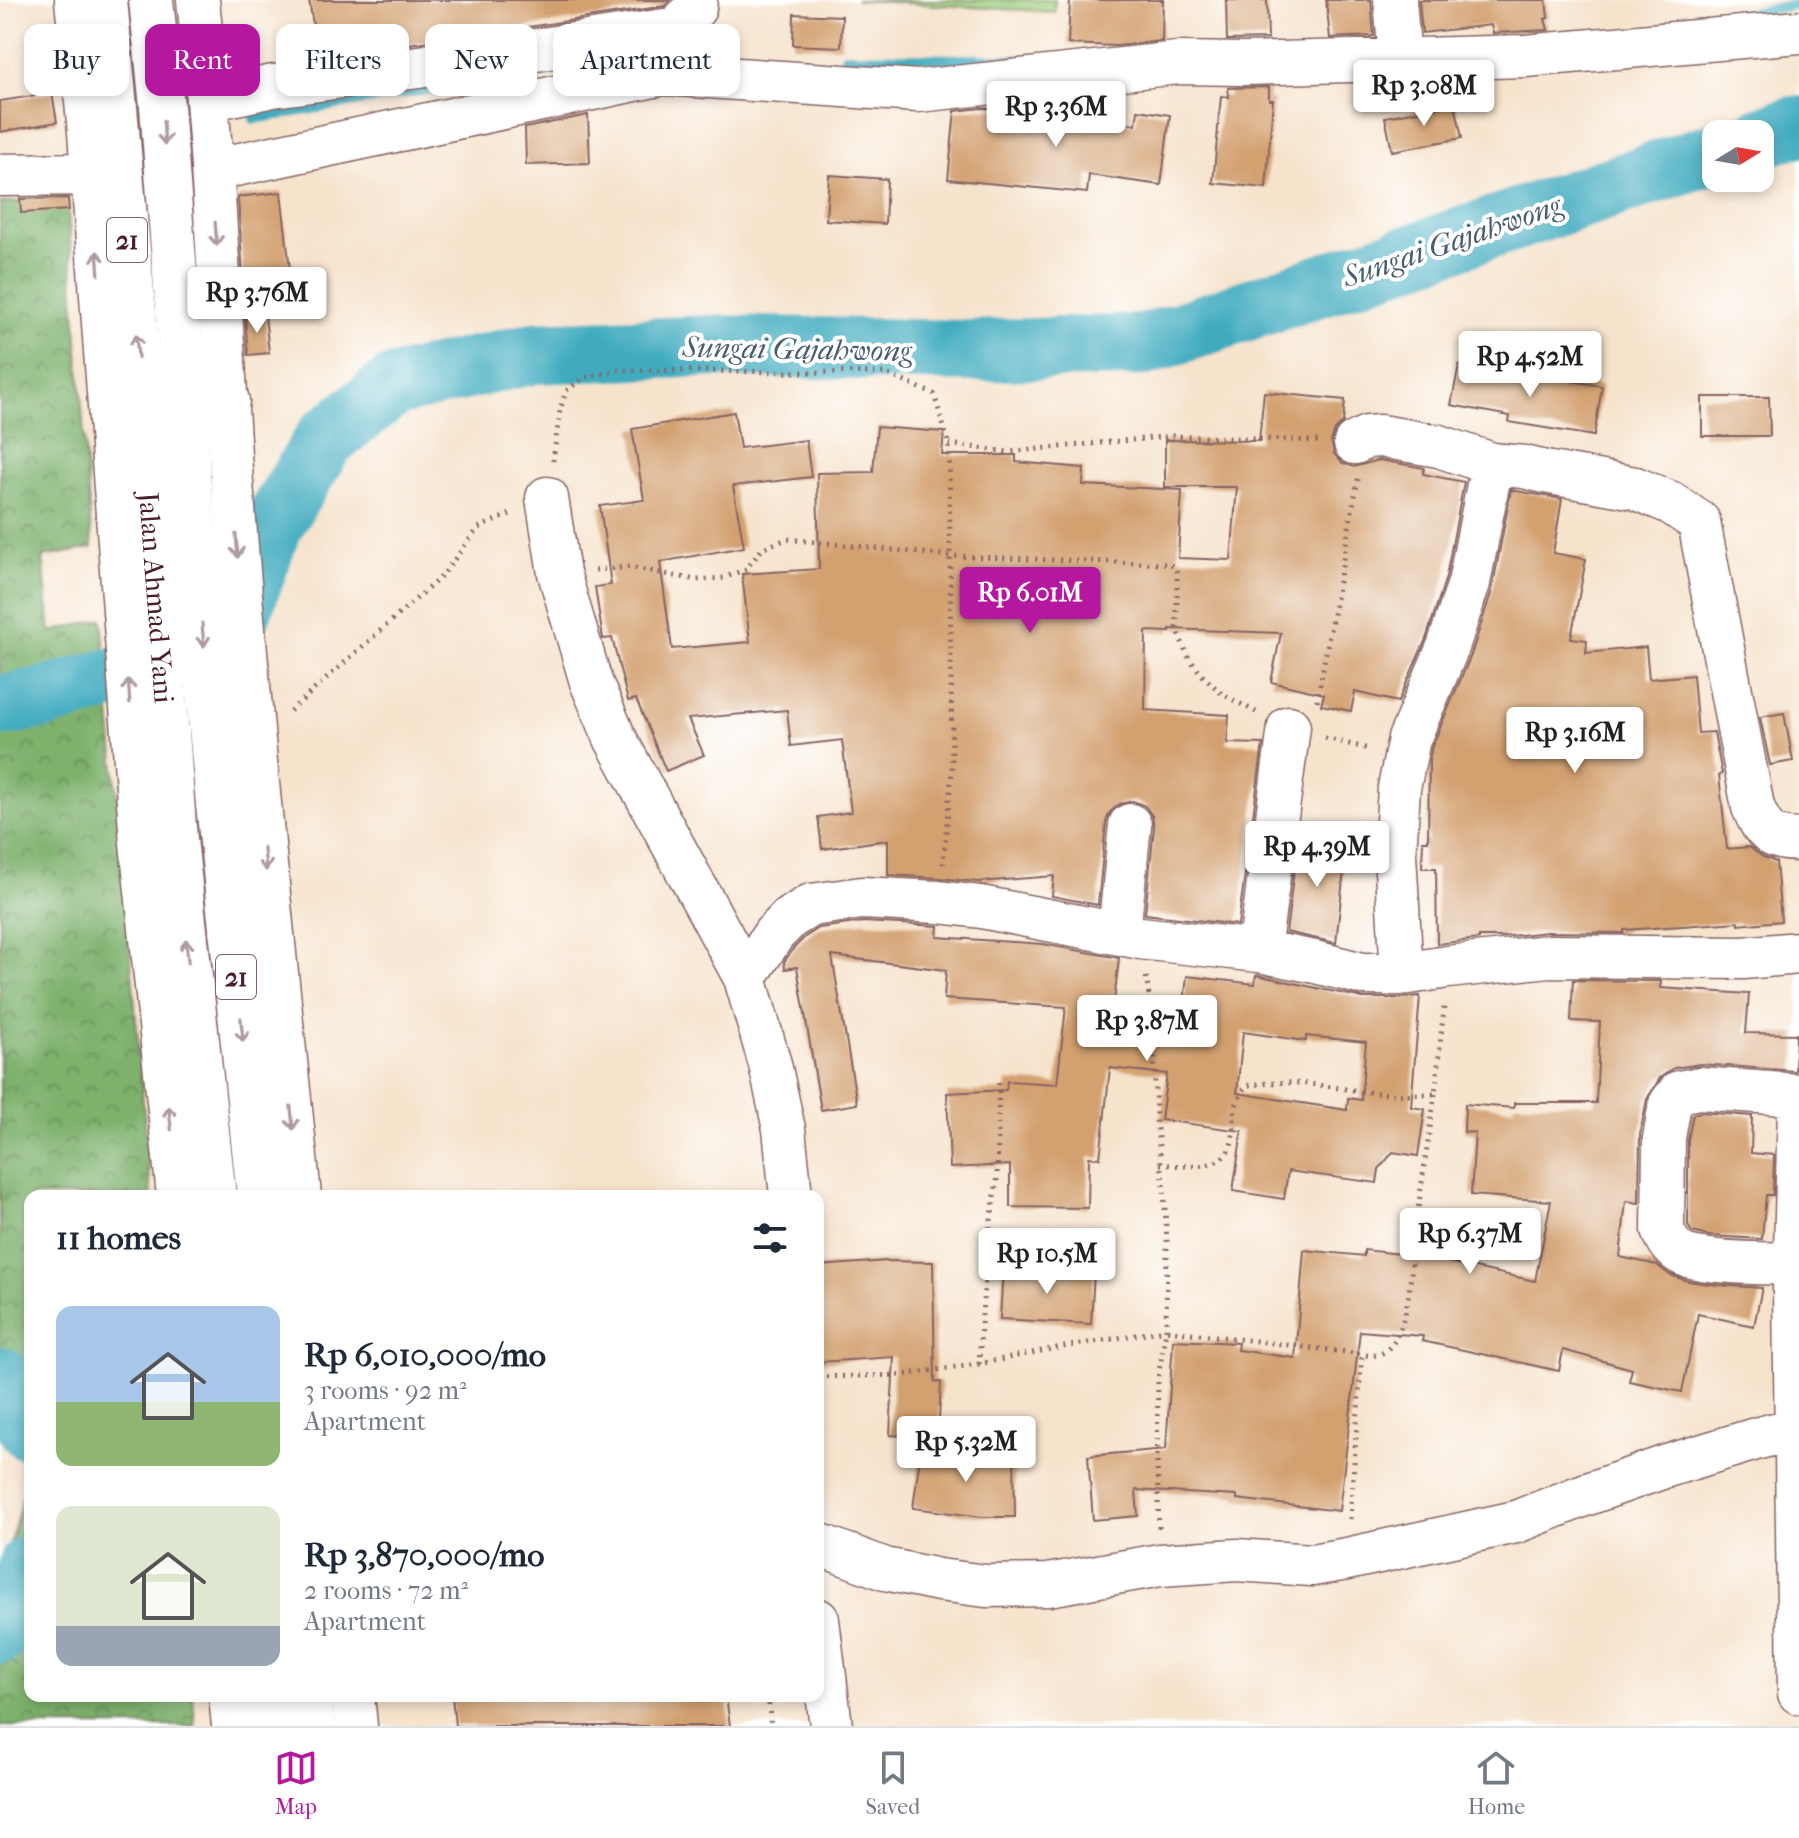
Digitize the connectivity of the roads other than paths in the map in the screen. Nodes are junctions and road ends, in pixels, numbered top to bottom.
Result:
1 (76, 0) edge
2 (105, 0) edge
3 (151, 0) edge
4 (198, 0) edge
5 (696, 0) edge
6 (1395, 0) edge
7 (681, 24) edge
8 (1799, 32) edge
9 (553, 59) edge
10 (1400, 59) junction
11 (553, 79) edge
12 (740, 79) edge
13 (208, 100) junction
14 (212, 170) junction
15 (92, 174) junction
16 (0, 175) edge
17 (206, 402) junction
18 (125, 403) junction
19 (1355, 443) road end
20 (1492, 464) junction
21 (150, 478) junction
22 (547, 498) road end
23 (1303, 715) road end
24 (234, 756) junction
25 (238, 802) junction
26 (1130, 825) dead end
27 (1799, 840) edge
28 (158, 841) junction
29 (1130, 936) junction
30 (1259, 951) junction
31 (1799, 953) edge
32 (1402, 974) junction
33 (745, 978) junction
34 (1799, 1095) edge
35 (1799, 1108) edge
36 (178, 1190) edge
37 (213, 1190) edge
38 (259, 1190) edge
39 (299, 1190) edge
40 (790, 1190) edge
41 (1795, 1264) junction
42 (1798, 1428) edge
43 (824, 1546) edge
44 (824, 1669) edge
45 (1799, 1693) edge
46 (231, 1702) edge
47 (269, 1702) edge
48 (311, 1702) edge
49 (354, 1702) edge
50 (233, 1726) edge
51 (271, 1726) edge
52 (313, 1726) edge
53 (356, 1726) edge
54 (831, 1726) edge

1 - 15 street
18 -> 2 highway, Jalan Ahmad Yani / 21
3 -> 17 highway, Jalan Ahmad Yani / 21
4 - 13 street
5 - 7 street
6 - 10 street
8 - 10 street
9 - 13 street
10 - 12 street
11 - 14 street
13 - 14 street
14 -> 17 street
15 - 16 street
18 -> 15 street
17 - 21 highway, Jalan Ahmad Yani / 21
17 -> 24 street
18 - 21 highway, Jalan Ahmad Yani / 21
19 - 20 street
20 - 27 street
20 - 32 street
21 -> 24 highway, Jalan Ahmad Yani / 21
28 -> 21 highway, Jalan Ahmad Yani / 21
22 - 33 street
23 - 30 street
24 - 25 highway, Jalan Ahmad Yani / 21
25 -> 38 highway, Jalan Ahmad Yani / 21
25 -> 39 street
26 - 29 street
36 -> 28 street
37 -> 28 highway, Jalan Ahmad Yani / 21
29 - 30 street
29 - 33 street
30 - 32 street
31 - 32 street
33 - 40 street
34 - 41 street
35 - 41 street
41 - 42 street
42 - 43 street
42 - 45 street
44 - 54 street
46 - 50 street
47 - 51 highway
48 - 52 highway
49 - 53 street

